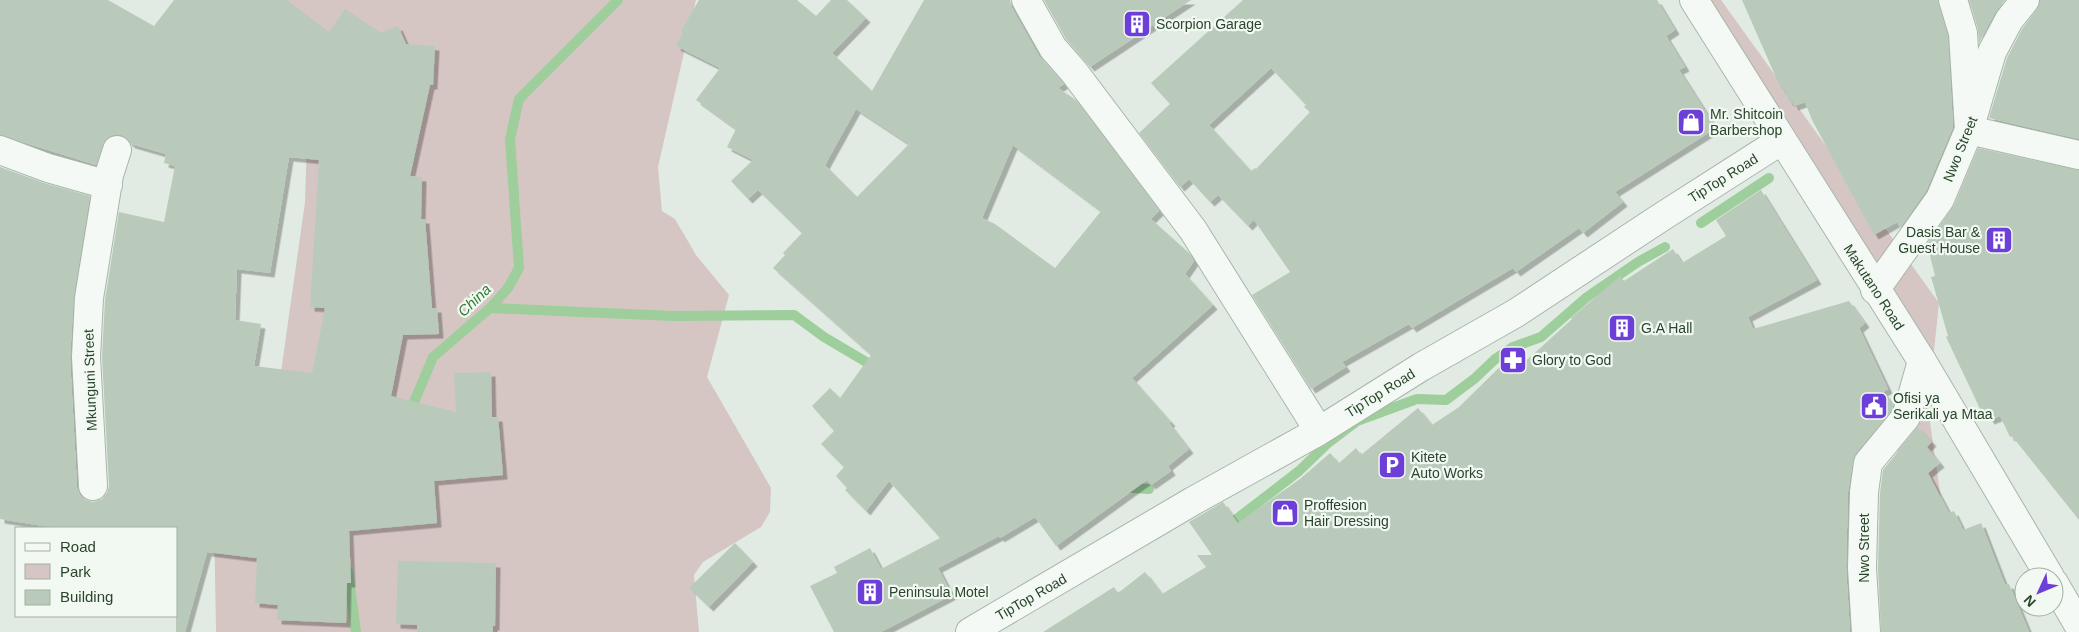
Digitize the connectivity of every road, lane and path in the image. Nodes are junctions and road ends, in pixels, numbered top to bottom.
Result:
1 (1026, 0) edge
2 (1694, 0) edge
3 (1953, 0) edge
4 (2025, 0) edge
5 (1969, 130) junction
6 (1782, 140) junction
7 (0, 150) edge
8 (117, 150) dead end
9 (2079, 155) edge
10 (108, 185) junction
11 (1875, 290) junction
12 (1922, 361) junction
13 (1319, 432) junction
14 (93, 486) dead end
15 (2044, 567) edge
16 (2064, 601) edge
17 (2079, 626) edge
18 (970, 632) edge
19 (1866, 632) edge

1 - 13 street
2 - 6 street, Makutano Road
3 - 5 street
4 - 5 street, Nwo Street
5 - 9 street
5 - 11 street, Nwo Street
6 - 11 street, Makutano Road
6 - 13 street, TipTop Road
7 - 10 street
8 - 10 street, Mkunguni Street
10 - 14 street, Mkunguni Street
11 - 12 street, Makutano Road
12 - 15 street, Makutano Road
12 - 19 street, Nwo Street
13 - 18 street, TipTop Road
16 - 17 street

